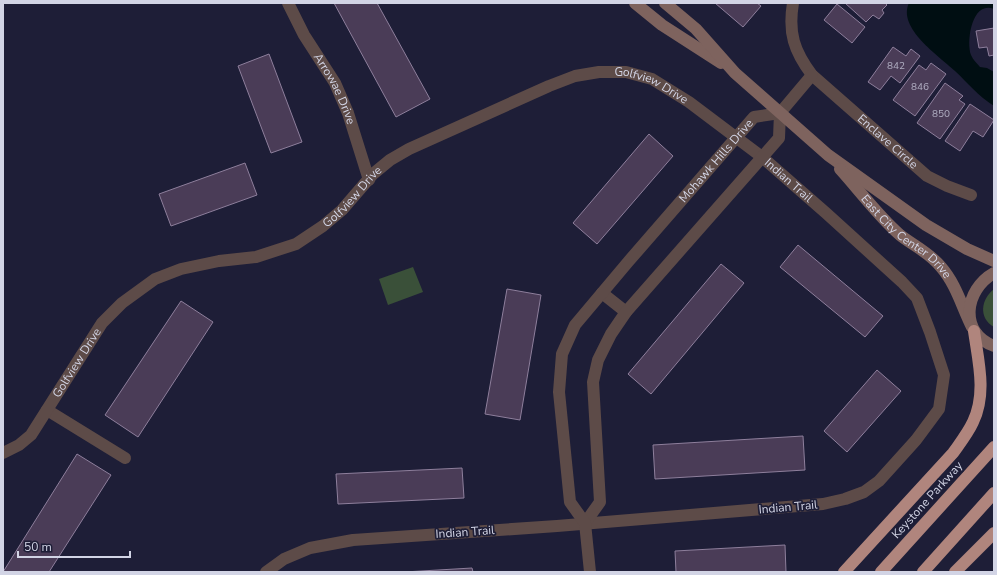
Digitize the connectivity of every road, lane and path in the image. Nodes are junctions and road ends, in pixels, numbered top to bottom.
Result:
1 (288, 3) edge
2 (635, 3) edge
3 (665, 3) edge
4 (793, 3) edge
5 (735, 73) junction
6 (812, 75) junction
7 (780, 113) junction
8 (737, 137) junction
9 (750, 147) joint
10 (828, 154) junction
11 (762, 157) junction
12 (369, 180) junction
13 (972, 195) dead end
14 (994, 261) edge
15 (994, 273) edge
16 (602, 292) junction
17 (626, 312) junction
18 (973, 329) junction
19 (994, 346) edge
20 (47, 410) junction
21 (994, 447) edge
22 (3, 453) edge
23 (125, 458) dead end
24 (994, 493) edge
25 (585, 523) junction
26 (994, 533) edge
27 (266, 572) edge
28 (590, 572) edge
29 (844, 572) edge
30 (881, 572) edge
31 (923, 572) edge
32 (955, 572) edge

1 - 12 street, Arrowae Drive
2 - 5 street, East City Center Drive
3 - 5 street, East City Center Drive
4 - 6 street, Enclave Circle
5 - 7 street, East City Center Drive
6 - 7 street
6 - 13 street, Enclave Circle
7 - 8 street, Mohawk Hills Drive
7 - 10 street, East City Center Drive
7 - 11 street
8 - 9 street, Golfview Drive
8 - 12 street, Golfview Drive
8 - 16 street, Mohawk Hills Drive
9 - 11 street, Indian Trail
10 - 14 street, East City Center Drive
10 - 18 street, East City Center Drive
11 - 17 street
11 - 25 street, Indian Trail
12 - 20 street, Golfview Drive
15 - 18 street
16 - 17 street
16 - 25 street, Mohawk Hills Drive
17 - 25 street
18 - 19 street
18 - 29 highway
20 - 22 street, Golfview Drive
20 - 23 street
21 - 30 highway, Keystone Parkway
24 - 31 highway
25 - 27 street, Indian Trail
25 - 28 street, Mohawk Hills Drive
26 - 32 highway

